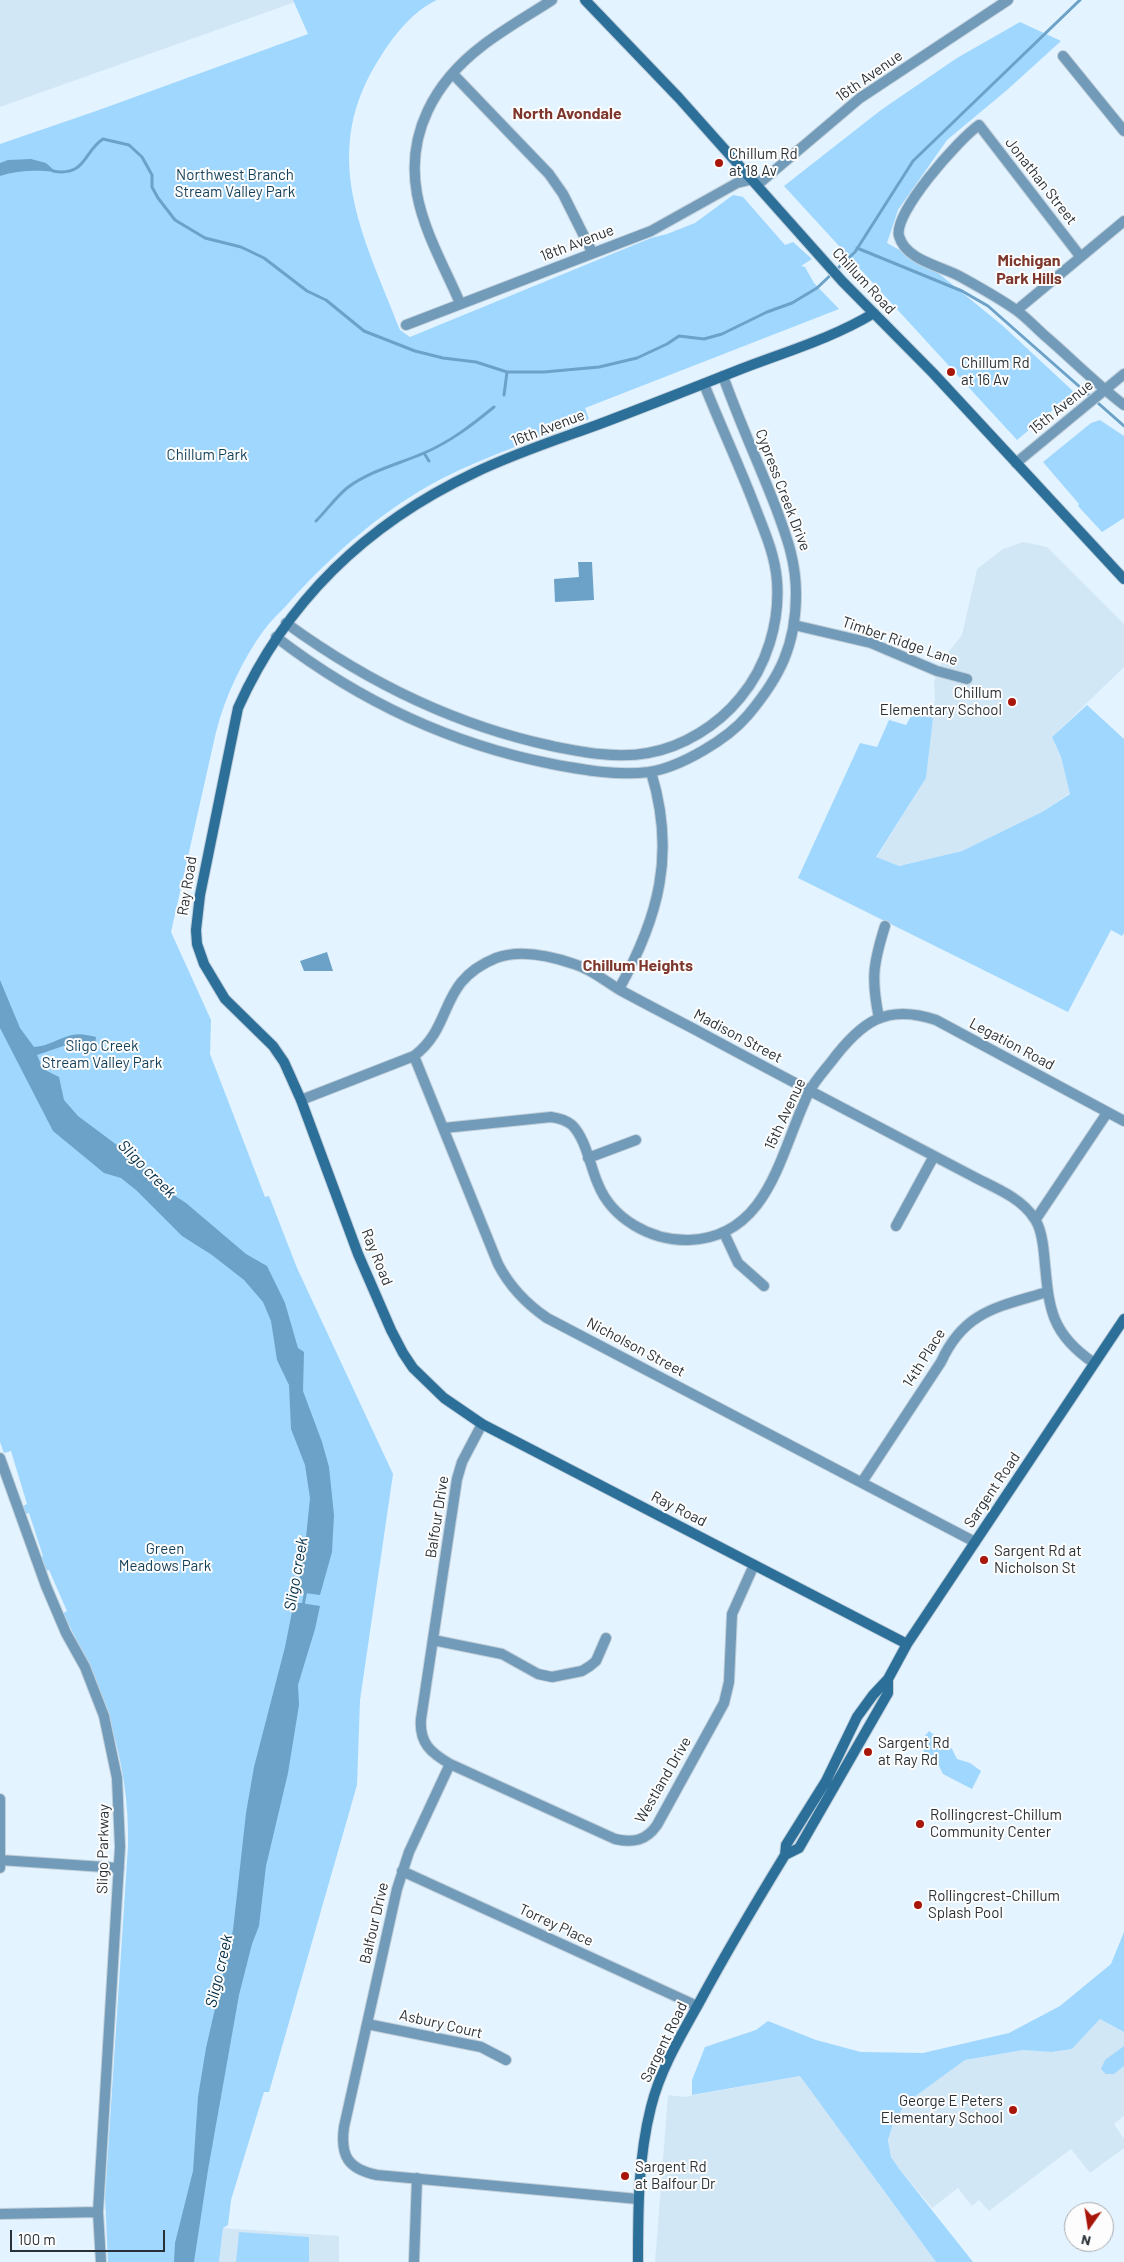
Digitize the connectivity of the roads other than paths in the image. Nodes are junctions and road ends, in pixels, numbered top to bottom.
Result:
1 (552, 0) edge
2 (585, 0) edge
3 (1008, 0) edge
4 (1063, 56) dead end
5 (453, 74) junction
6 (1124, 131) edge
7 (754, 179) junction
8 (1124, 220) edge
9 (592, 252) junction
10 (1080, 256) junction
11 (460, 304) junction
12 (1017, 310) junction
13 (874, 314) junction
14 (406, 325) dead end
15 (1124, 374) edge
16 (723, 376) junction
17 (704, 384) junction
18 (1106, 390) junction
19 (1124, 405) edge
20 (1016, 463) junction
21 (1124, 579) edge
22 (286, 623) junction
23 (794, 625) junction
24 (276, 637) junction
25 (967, 679) dead end
26 (651, 772) junction
27 (885, 926) dead end
28 (619, 989) junction
29 (880, 1018) junction
30 (414, 1056) junction
31 (809, 1091) junction
32 (301, 1100) junction
33 (1107, 1112) junction
34 (1124, 1121) edge
35 (444, 1128) junction
36 (636, 1140) dead end
37 (934, 1156) junction
38 (588, 1158) junction
39 (1036, 1219) junction
40 (896, 1226) dead end
41 (724, 1232) junction
42 (764, 1286) dead end
43 (1047, 1292) junction
44 (1124, 1319) edge
45 (1094, 1363) junction
46 (482, 1424) junction
47 (0, 1458) edge
48 (862, 1482) junction
49 (975, 1542) junction
50 (754, 1565) junction
51 (606, 1638) dead end
52 (433, 1640) junction
53 (907, 1644) junction
54 (888, 1679) junction
55 (450, 1764) junction
56 (0, 1799) edge
57 (785, 1855) junction
58 (0, 1860) edge
59 (0, 1868) edge
60 (119, 1868) junction
61 (402, 1871) junction
62 (697, 2006) junction
63 (367, 2024) junction
64 (506, 2060) dead end
65 (417, 2178) junction
66 (638, 2199) junction
67 (98, 2212) junction
68 (0, 2214) edge
69 (101, 2262) edge
70 (414, 2262) edge
71 (638, 2262) edge

1 - 5 street
2 - 7 main road, Chillum Road
3 - 7 street, 16th Avenue
4 - 6 street
5 - 9 street
5 - 11 street
7 - 9 street, 18th Avenue
7 - 13 main road, Chillum Road
8 - 10 street
9 - 11 street, 18th Avenue
10 - 12 street
10 - 12 street, Jonathan Street
11 - 14 street, 18th Avenue
12 - 18 street
13 - 16 main road, 16th Avenue
13 - 20 main road, Chillum Road
15 - 18 street, 15th Avenue
16 - 17 main road, 16th Avenue
16 - 23 street, Cypress Creek Drive
17 - 22 main road, 16th Avenue
17 - 22 street
18 - 19 street
18 - 20 street, 15th Avenue
20 - 21 main road, Chillum Road
22 - 24 main road, 16th Avenue
23 - 25 street, Timber Ridge Lane
23 - 26 street, Cypress Creek Drive
24 - 26 street, Cypress Creek Drive
24 - 32 main road, Ray Road
26 - 28 street
27 - 29 street
28 - 30 street, Madison Street
28 - 31 street, Madison Street
29 - 31 street, 15th Avenue
29 - 33 street, Legation Road
30 - 32 street, Madison Street
30 - 35 street, Nicholson Street
31 - 37 street, Madison Street
31 - 41 street, 15th Avenue
32 - 46 main road, Ray Road
33 - 34 street, Legation Road
33 - 39 street
35 - 38 street, 15th Avenue
35 - 48 street, Nicholson Street
36 - 38 street
37 - 39 street, Madison Street
37 - 40 street
38 - 41 street, 15th Avenue
39 - 43 street
41 - 42 street
43 - 45 street
43 - 48 street, 14th Place
44 - 45 main road, Sargent Road
45 - 49 main road, Sargent Road
46 - 50 main road, Ray Road
46 - 52 street, Balfour Drive
47 - 60 street, Sligo Parkway
48 - 49 street, Nicholson Street
49 - 53 main road, Sargent Road
50 - 53 main road, Ray Road
50 - 55 street, Westland Drive
51 - 52 street
52 - 55 street, Balfour Drive
53 - 54 main road, Sargent Road
54 - 57 main road, Sargent Road
54 - 57 main road, Sargent Road
55 - 61 street, Balfour Drive
56 - 58 street
57 - 62 main road, Sargent Road
58 - 59 street
58 - 60 street
60 - 67 street, Sligo Parkway
61 - 62 street, Torrey Place
61 - 63 street, Balfour Drive
62 - 66 main road, Sargent Road
63 - 64 street, Asbury Court
63 - 65 street, Balfour Drive
65 - 66 street, Balfour Drive
65 - 70 street
66 - 71 main road, Sargent Road
67 - 68 street
67 - 69 street, Sligo Parkway

